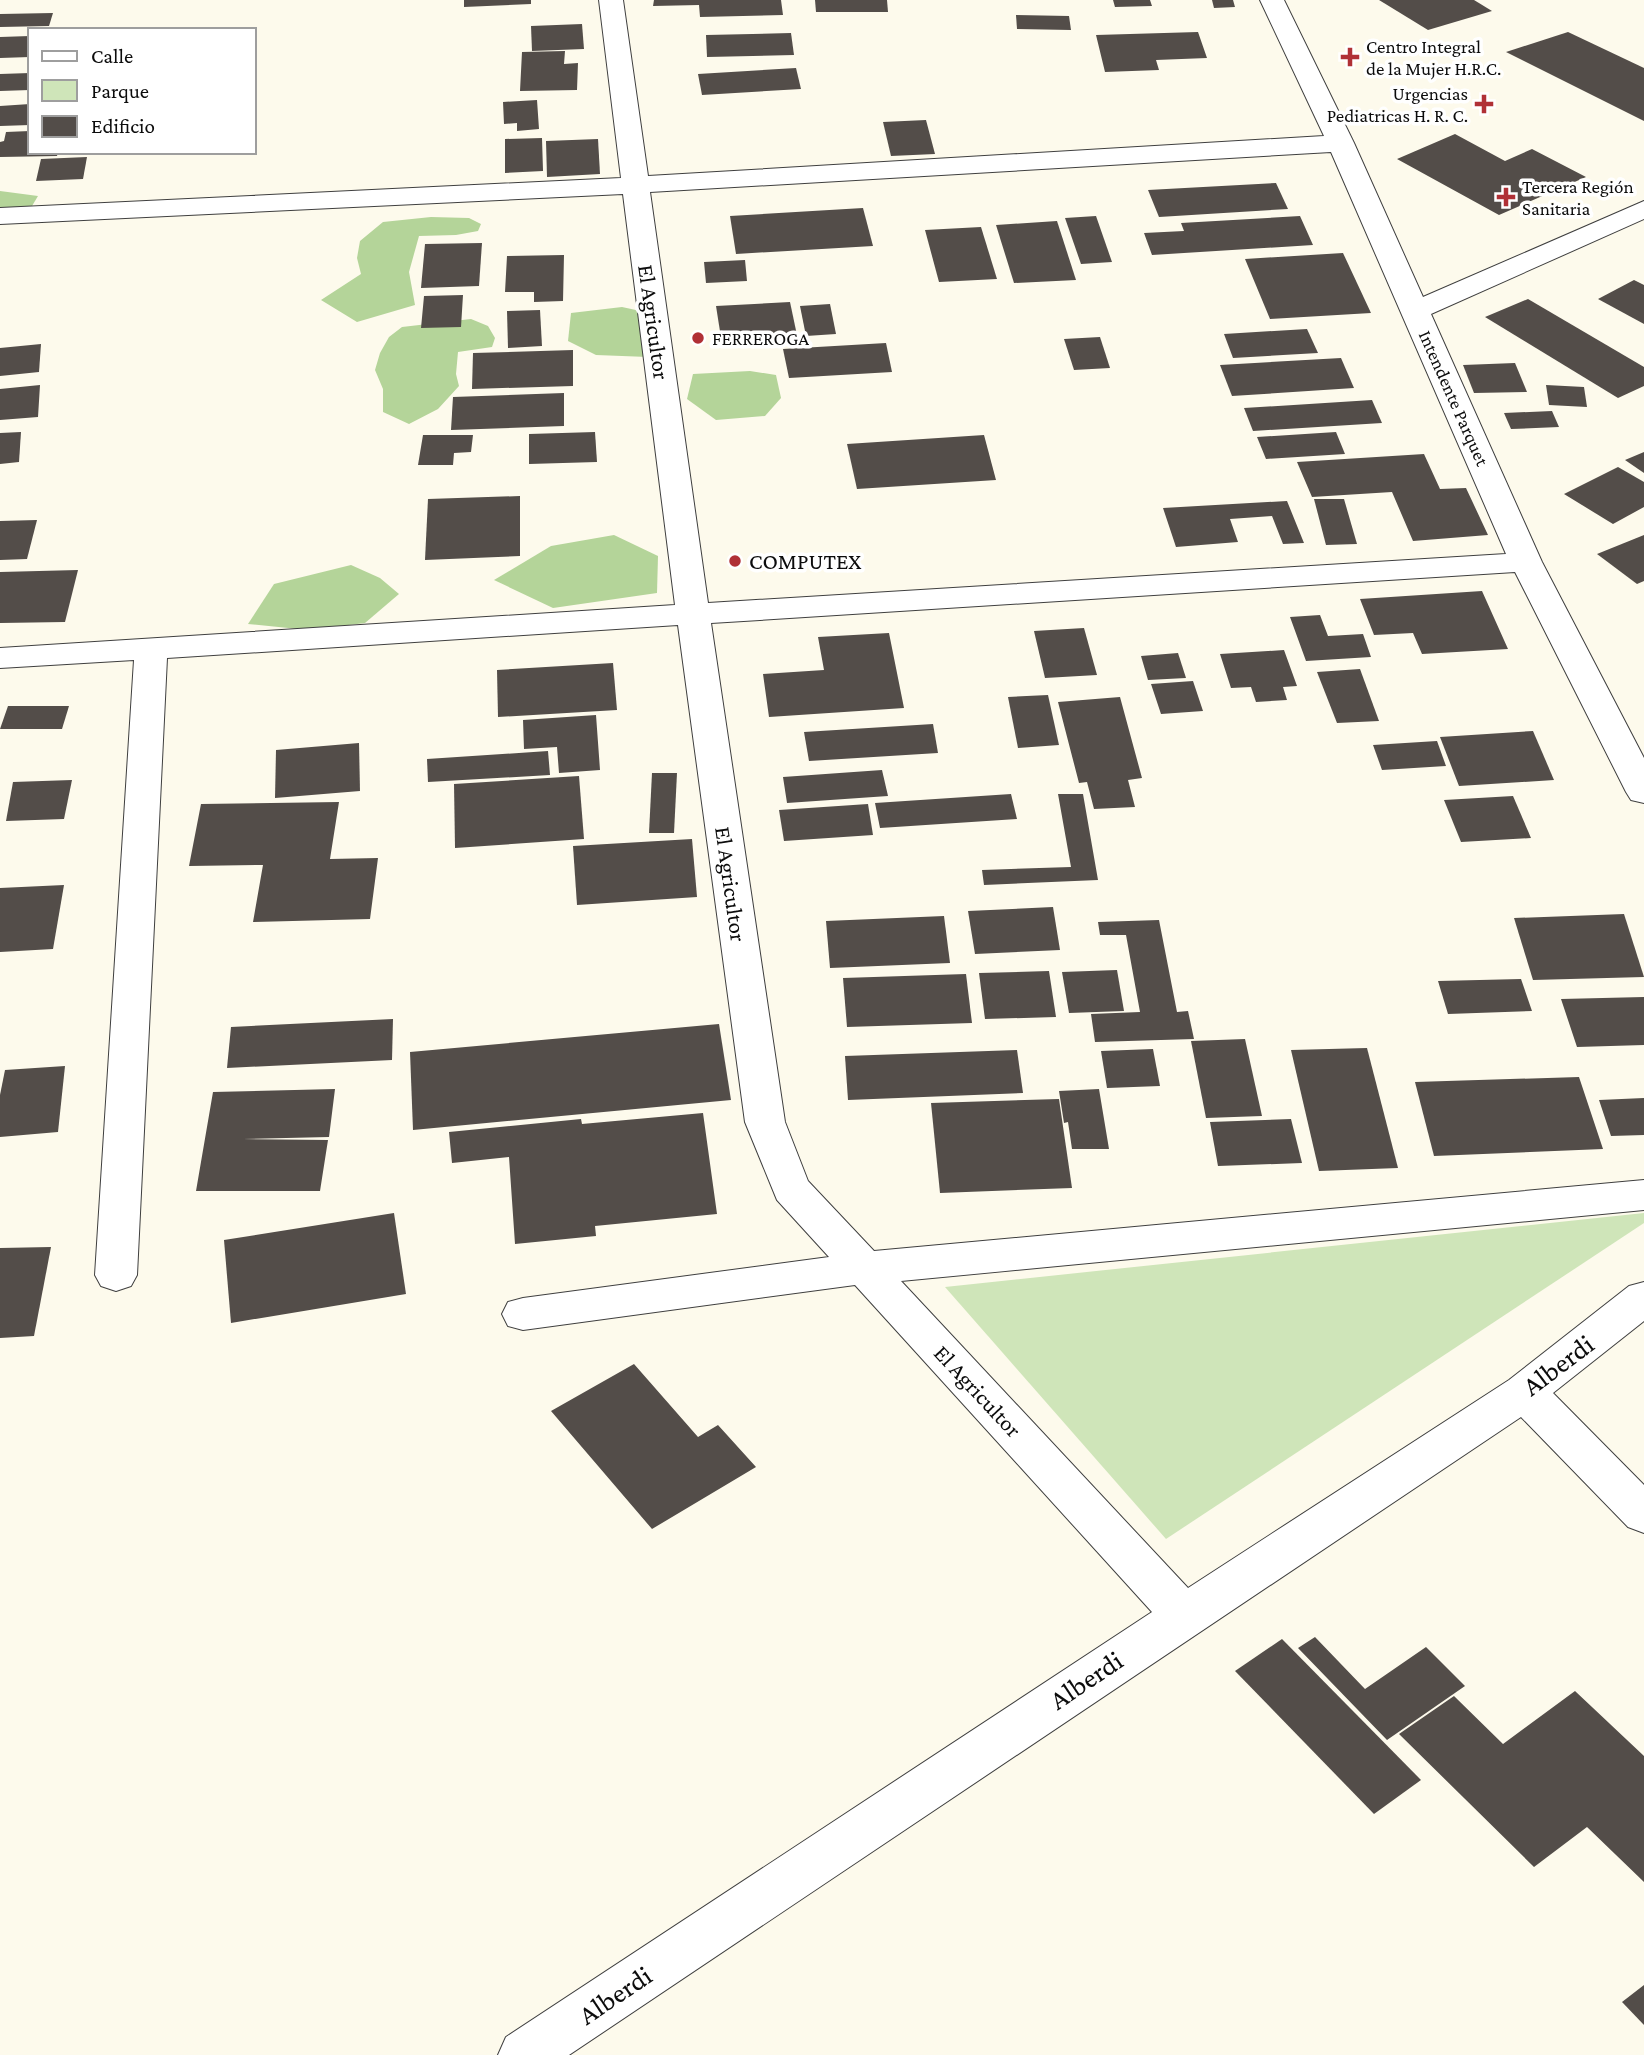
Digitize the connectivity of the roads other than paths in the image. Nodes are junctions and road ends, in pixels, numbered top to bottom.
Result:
1 (611, 0) edge
2 (1272, 0) edge
3 (1341, 143) junction
4 (636, 185) junction
5 (1644, 209) edge
6 (0, 216) edge
7 (1415, 311) junction
8 (1526, 562) junction
9 (693, 613) junction
10 (151, 648) junction
11 (0, 658) edge
12 (1644, 792) edge
13 (1644, 1195) edge
14 (865, 1268) junction
15 (116, 1275) dead end
16 (1644, 1298) edge
17 (523, 1314) dead end
18 (1524, 1392) junction
19 (1644, 1514) edge
20 (1184, 1615) junction
21 (524, 2055) edge

1 - 4 street, El Agricultor
2 - 3 street, Intendente Parquet
3 - 4 street
3 - 7 street, Intendente Parquet
4 - 6 street
4 - 9 street, El Agricultor
5 - 7 street
7 - 8 street, Intendente Parquet
8 - 9 street
8 - 12 street, Intendente Parquet
9 - 10 street
9 - 14 street, El Agricultor
10 - 11 street
10 - 15 street
13 - 14 street
14 - 17 street
14 - 20 street, El Agricultor
16 - 18 street, Alberdi
18 - 19 street
18 - 20 street, Alberdi
20 - 21 street, Alberdi

